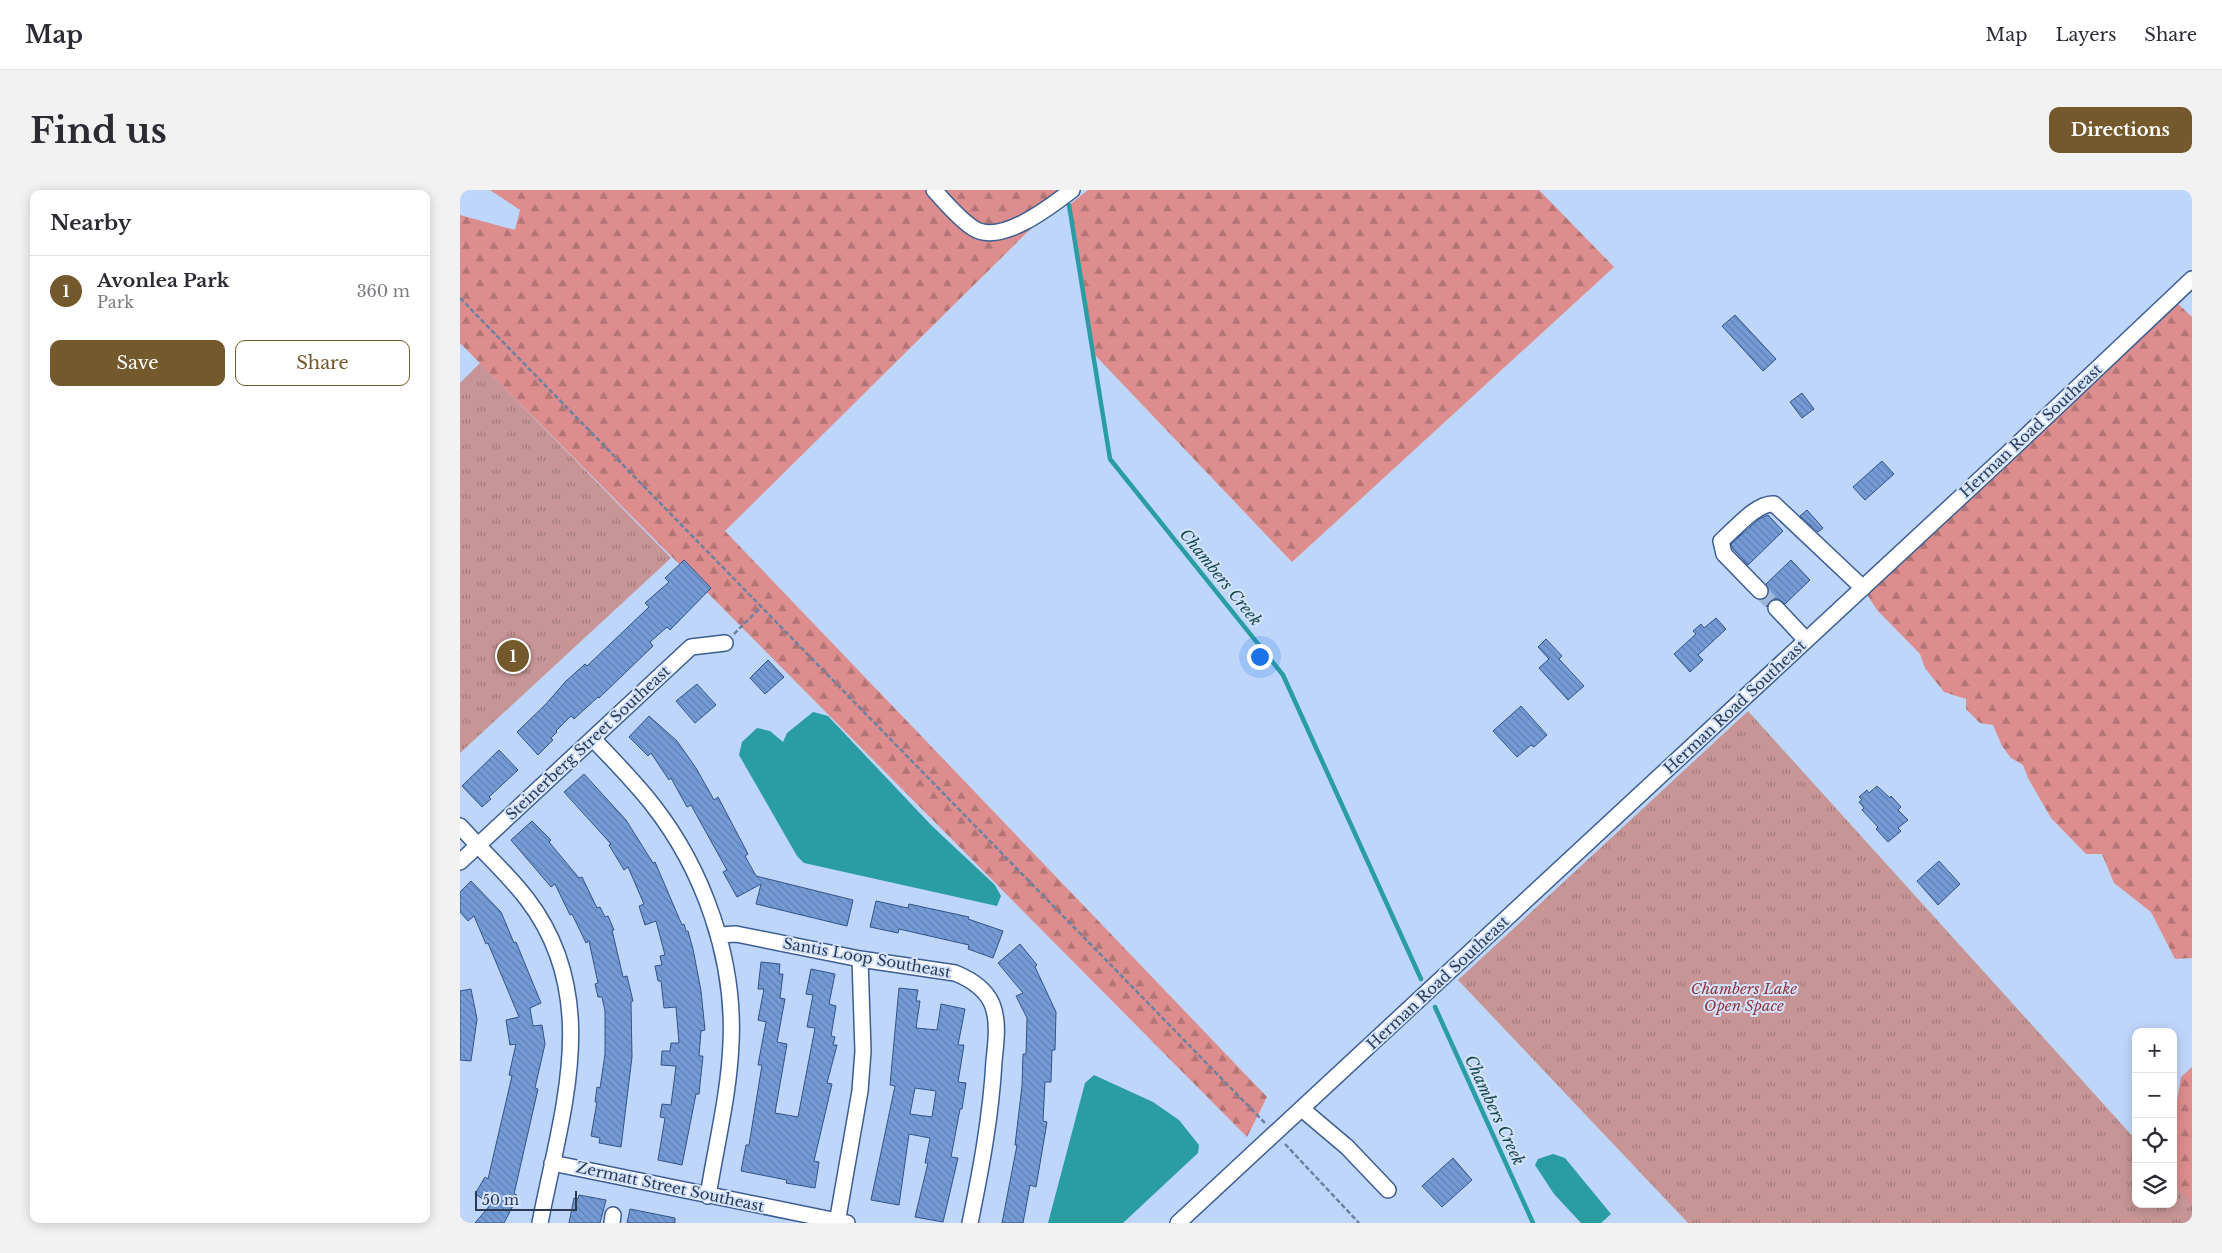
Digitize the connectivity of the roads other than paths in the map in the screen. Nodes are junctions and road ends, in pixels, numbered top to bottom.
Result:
1 (934, 190) edge
2 (1072, 190) edge
3 (2192, 279) edge
4 (1862, 588) junction
5 (1760, 591) tunnel mouth
6 (1776, 608) tunnel mouth
7 (1806, 640) junction
8 (725, 643) road end
9 (594, 740) junction
10 (460, 826) edge
11 (477, 846) junction
12 (460, 862) edge
13 (719, 935) junction
14 (860, 959) junction
15 (1302, 1109) junction
16 (552, 1163) junction
17 (1388, 1190) dead end
18 (708, 1196) junction
19 (840, 1222) edge
20 (540, 1223) edge
21 (970, 1223) edge
22 (1178, 1223) edge

1 - 2 street
3 - 4 street, Herman Road Southeast
4 - 5 street
4 - 7 street, Herman Road Southeast
6 - 7 street
7 - 15 street, Herman Road Southeast
8 - 9 street, Steinerberg Street Southeast
9 - 11 street, Steinerberg Street Southeast
9 - 13 street
10 - 11 street
11 - 12 street, Steinerberg Street Southeast
11 - 16 street
13 - 14 street, Santis Loop Southeast
13 - 18 street
14 - 19 street
14 - 21 street, Santis Loop Southeast
15 - 17 street
15 - 22 street, Herman Road Southeast
16 - 18 street, Zermatt Street Southeast
16 - 20 street
18 - 19 street, Zermatt Street Southeast

